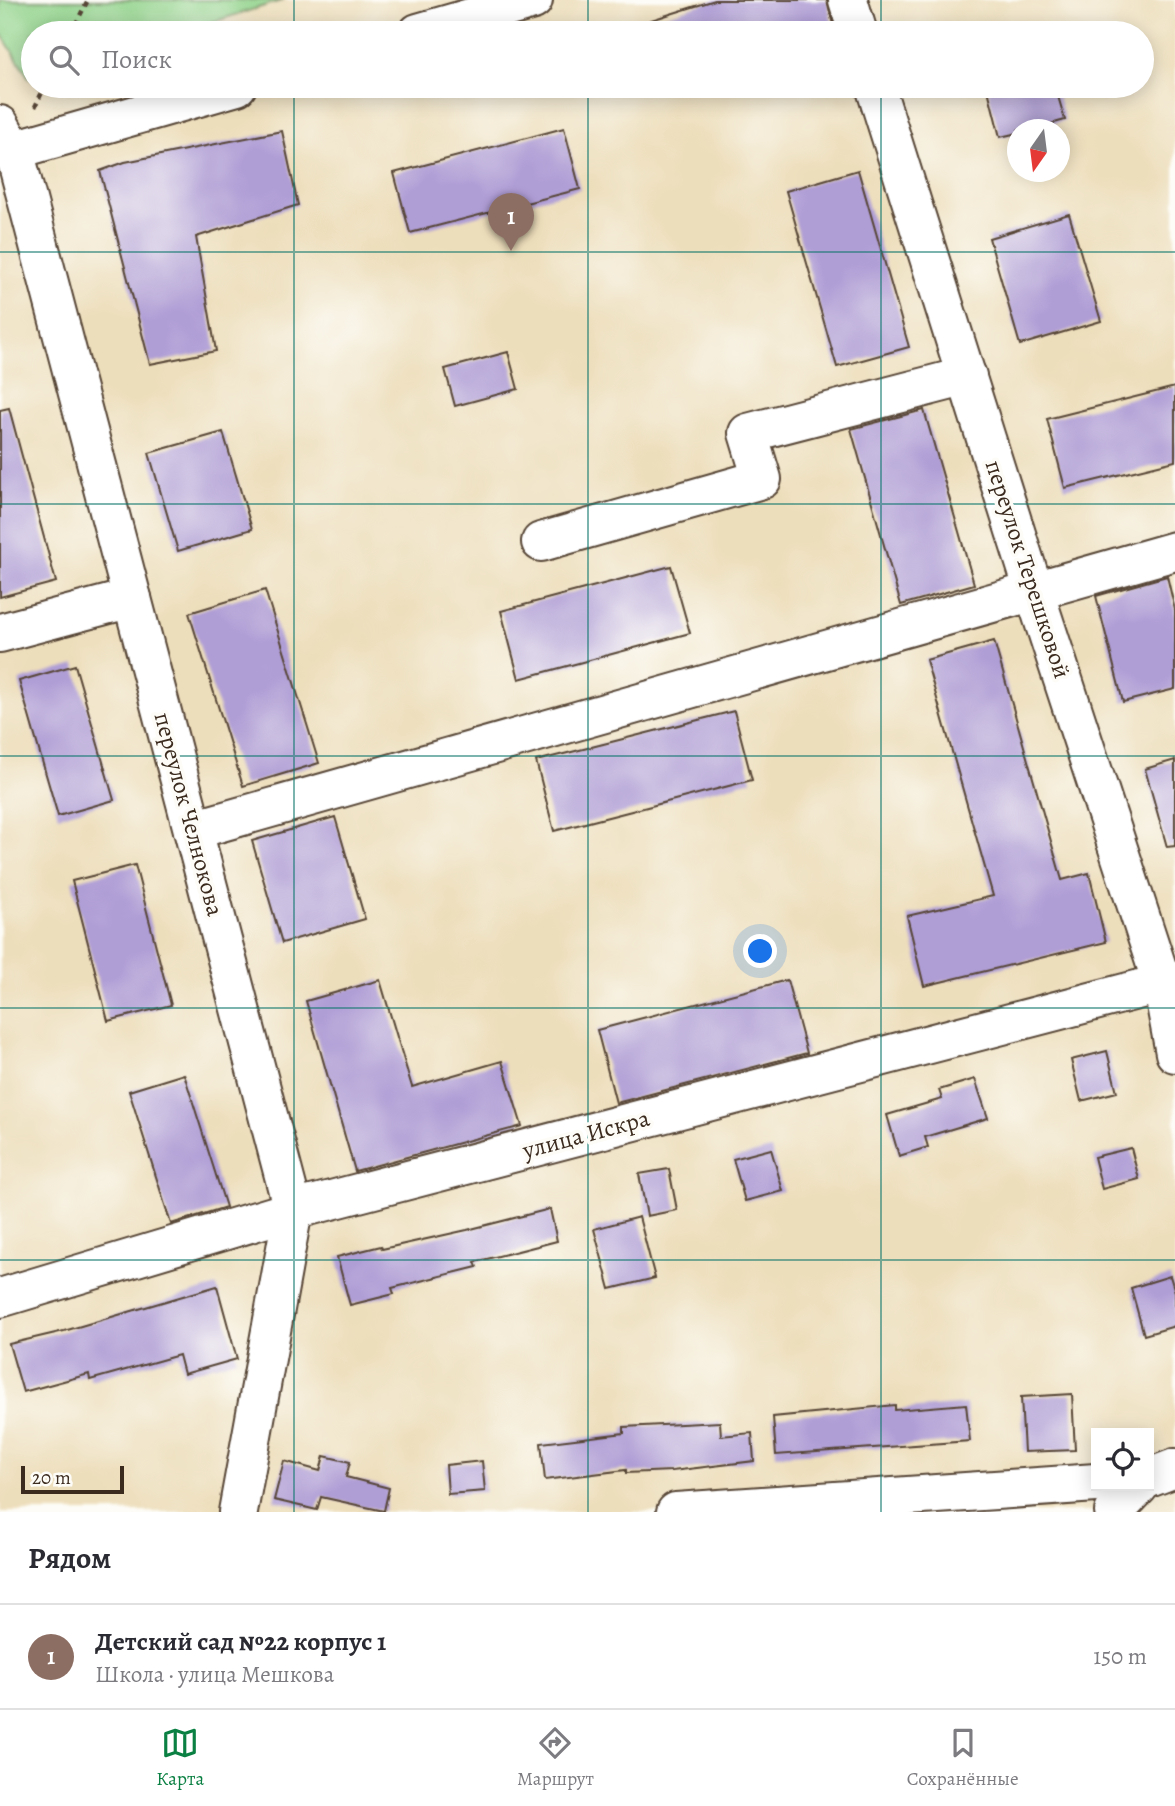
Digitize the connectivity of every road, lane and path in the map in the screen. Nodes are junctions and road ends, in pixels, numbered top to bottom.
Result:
1 (88, 0) edge
2 (533, 0) edge
3 (848, 0) edge
4 (77, 21) edge
5 (460, 21) edge
6 (854, 21) edge
7 (183, 98) edge
8 (879, 98) edge
9 (7, 137) edge
10 (967, 376) junction
11 (541, 542) dead end
12 (1175, 551) edge
13 (1034, 591) junction
14 (132, 598) junction
15 (0, 633) edge
16 (192, 830) junction
17 (1168, 981) edge
18 (1175, 1054) edge
19 (293, 1210) junction
20 (0, 1298) edge
21 (1175, 1468) edge
22 (1154, 1476) edge
23 (1091, 1483) edge
24 (1134, 1491) edge
25 (238, 1512) edge
26 (676, 1512) edge
27 (1115, 1512) edge

1 - 4 path
2 - 5 street
3 - 6 street
7 - 9 street
8 - 10 street, переулок Терешковой
9 - 14 street, переулок Челнокова
10 - 11 street
10 - 13 street, переулок Терешковой
12 - 13 street
13 - 16 street
13 - 17 street, переулок Терешковой
14 - 15 street
14 - 16 street, переулок Челнокова
16 - 19 street, переулок Челнокова
17 - 18 street, переулок Терешковой
17 - 19 street, улица Искра
19 - 20 street, улица Искра
19 - 25 street, переулок Челнокова
21 - 22 street
23 - 26 street
24 - 27 street

